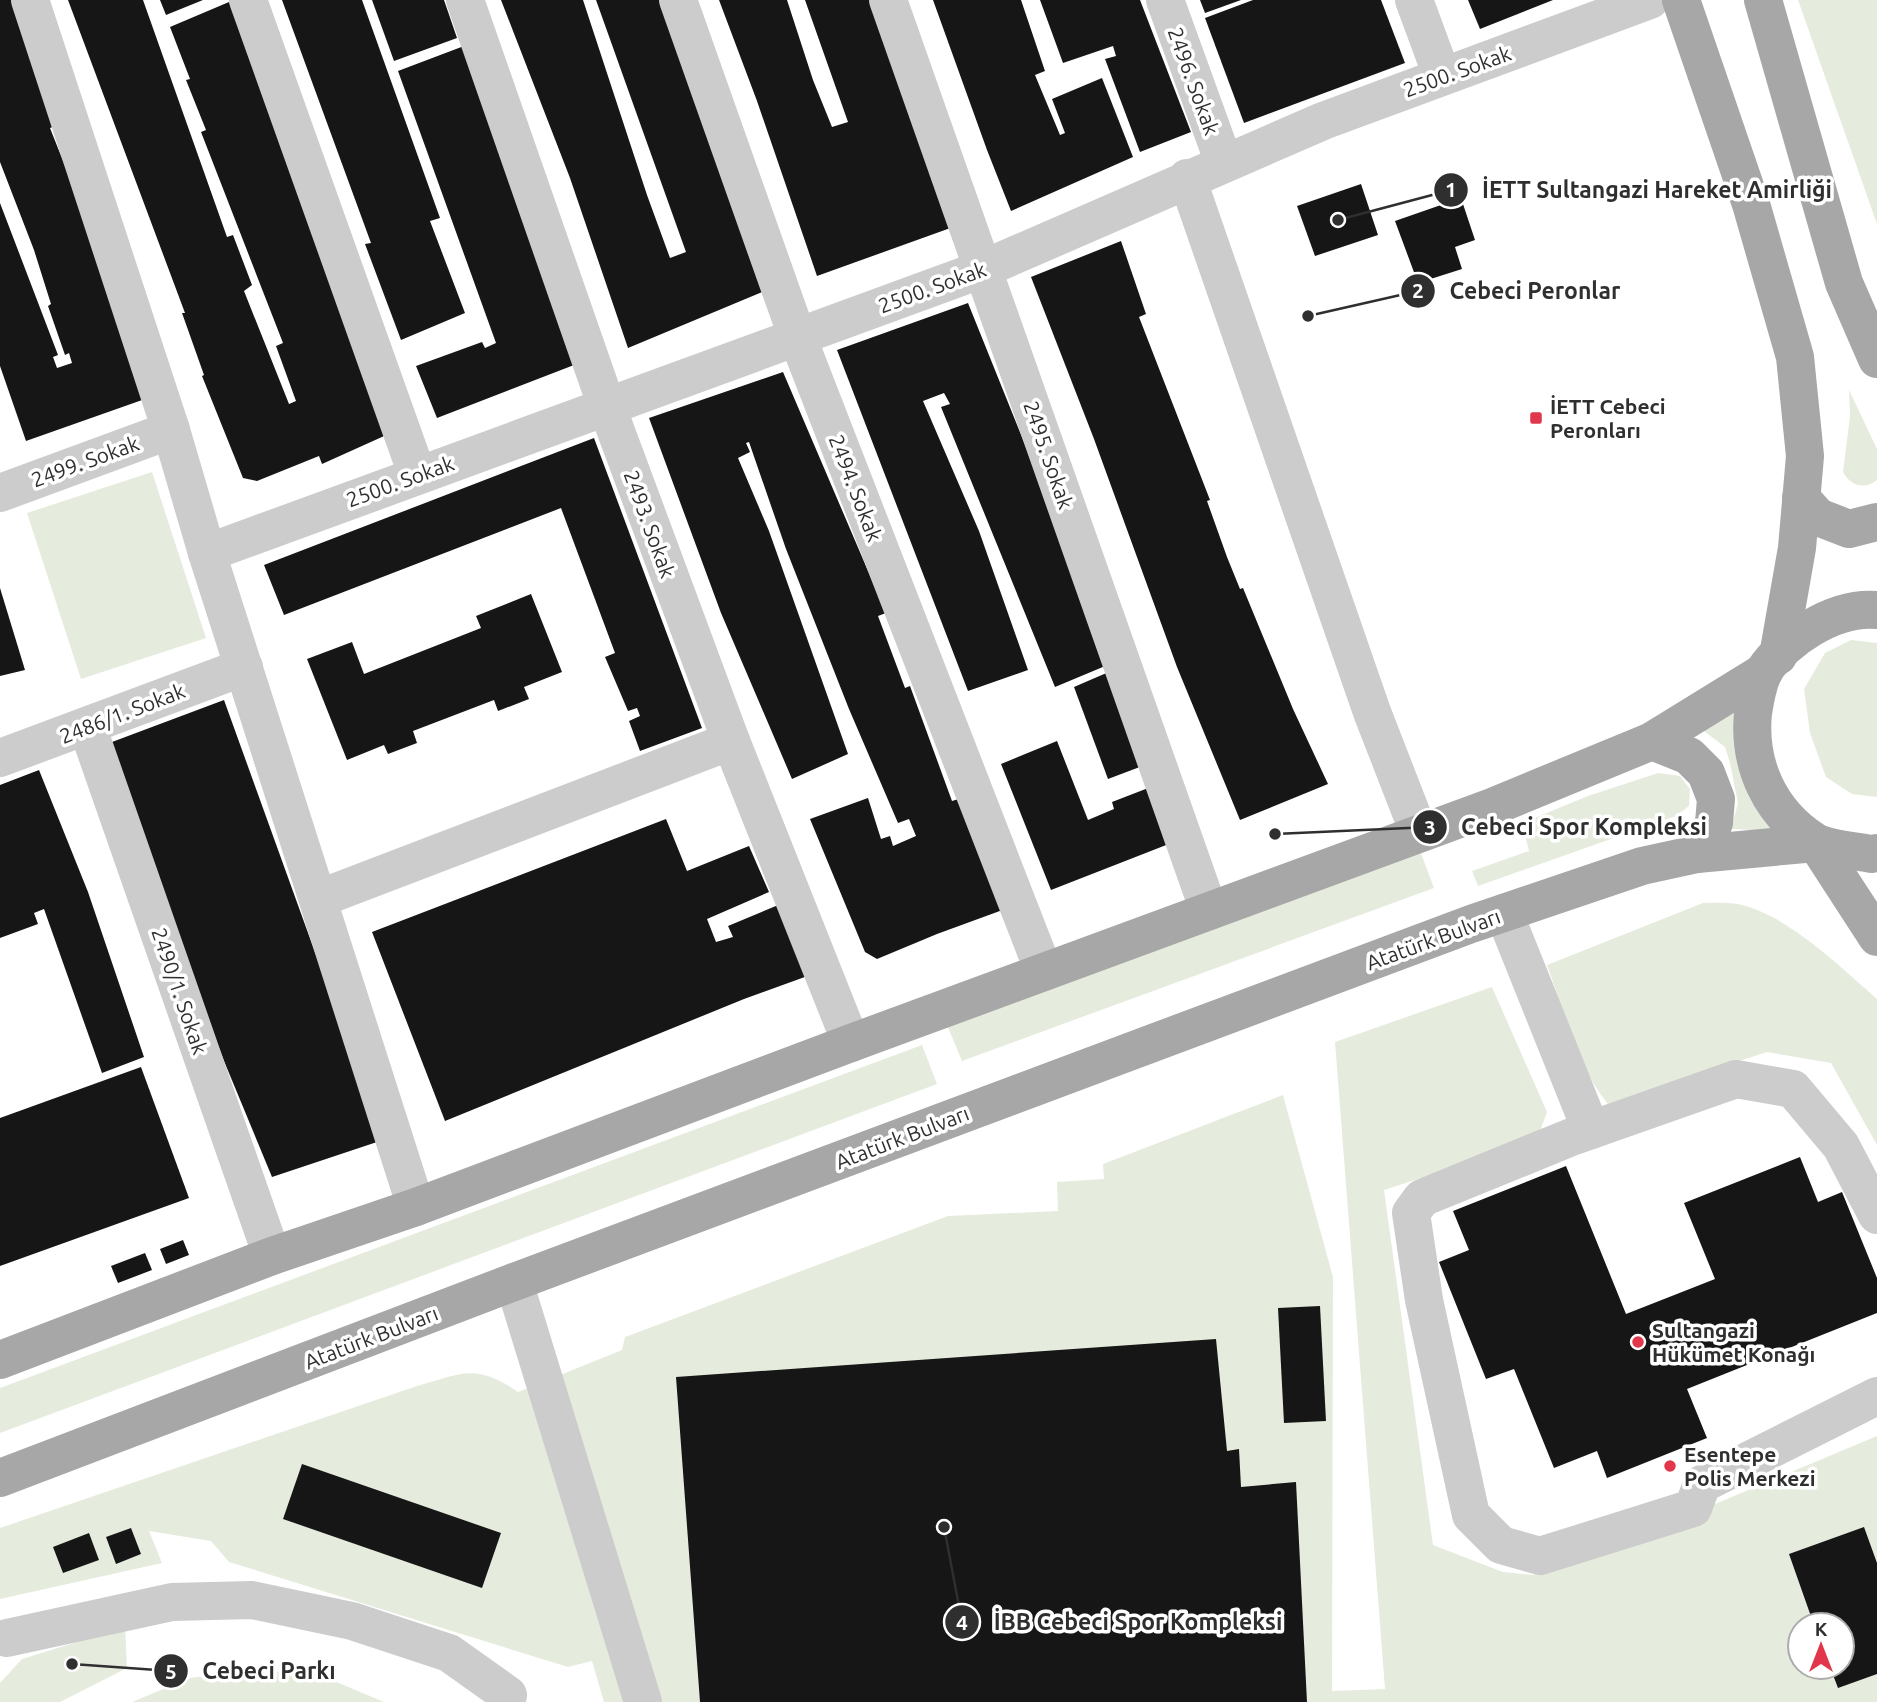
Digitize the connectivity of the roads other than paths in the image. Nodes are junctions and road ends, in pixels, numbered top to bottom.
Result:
1 (30, 0) edge
2 (248, 0) edge
3 (465, 0) edge
4 (678, 0) edge
5 (888, 0) edge
6 (1165, 0) edge
7 (1414, 0) edge
8 (1650, 0) edge
9 (1681, 0) edge
10 (1763, 0) edge
11 (1443, 76) junction
12 (1224, 163) junction
13 (1187, 178) junction
14 (983, 269) junction
15 (797, 336) junction
16 (1877, 359) edge
17 (607, 407) junction
18 (171, 430) junction
19 (417, 474) junction
20 (4, 480) edge
21 (1801, 498) junction
22 (1877, 522) edge
23 (207, 553) junction
24 (1877, 610) edge
25 (1771, 664) junction
26 (244, 667) junction
27 (87, 726) junction
28 (731, 741) junction
29 (1652, 741) junction
30 (0, 758) edge
31 (1419, 833) junction
32 (1816, 843) junction
33 (1877, 853) edge
34 (1697, 854) junction
35 (318, 898) junction
36 (1209, 911) junction
37 (1504, 913) junction
38 (1877, 937) edge
39 (1044, 972) junction
40 (851, 1043) junction
41 (1591, 1129) junction
42 (416, 1207) junction
43 (1877, 1215) edge
44 (272, 1256) junction
45 (514, 1282) junction
46 (0, 1360) edge
47 (1877, 1396) edge
48 (0, 1478) edge
49 (2, 1641) edge
50 (508, 1695) dead end
51 (643, 1702) edge

1 - 18 street
2 - 19 street
3 - 17 street, 2493. Sokak
4 - 15 street, 2494. Sokak
5 - 14 street, 2495. Sokak
6 - 12 street, 2496. Sokak
7 - 11 street
8 - 11 street, 2500. Sokak
9 - 21 main road
10 - 16 main road
11 - 12 street, 2500. Sokak
12 - 13 street, 2500. Sokak
13 - 14 street, 2500. Sokak
13 - 31 street
14 - 15 street, 2500. Sokak
14 - 36 street, 2495. Sokak
15 - 17 street, 2500. Sokak
15 - 39 street, 2494. Sokak
17 - 19 street, 2500. Sokak
17 - 28 street, 2493. Sokak
18 - 20 street, 2499. Sokak
18 - 23 street
19 - 23 street, 2500. Sokak
21 - 22 main road
21 - 25 main road
23 - 26 street
24 - 25 main road
25 - 29 main road
25 - 32 main road
26 - 27 street, 2486/1. Sokak
26 - 35 street
27 - 30 street, 2486/1. Sokak
27 - 44 street, 2490/1. Sokak
28 - 35 street
28 - 40 street, 2493. Sokak
29 - 31 main road
29 - 34 main road
31 - 36 main road
32 - 33 main road, Atatürk Bulvarı
32 - 34 main road, Atatürk Bulvarı
32 - 38 main road
34 - 37 main road, Atatürk Bulvarı
35 - 42 street
36 - 39 main road
37 - 41 street
37 - 45 main road, Atatürk Bulvarı
39 - 40 main road
40 - 42 main road
41 - 43 street
41 - 47 street
42 - 44 main road
44 - 46 main road
45 - 48 main road, Atatürk Bulvarı
45 - 51 street
49 - 50 street

